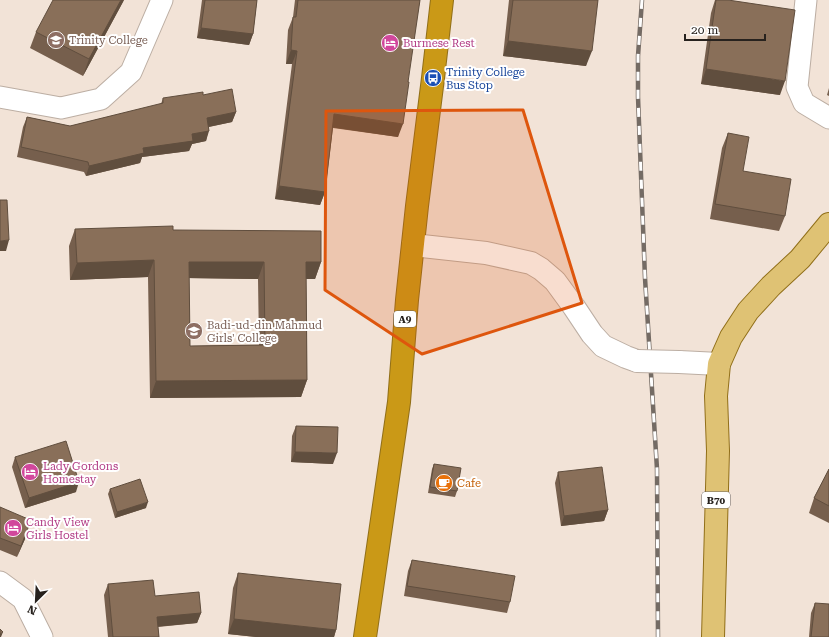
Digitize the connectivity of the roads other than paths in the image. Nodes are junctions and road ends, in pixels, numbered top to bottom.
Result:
1 (162, 0) edge
2 (442, 0) edge
3 (806, 0) edge
4 (0, 97) edge
5 (829, 118) edge
6 (829, 224) edge
7 (412, 245) junction
8 (719, 364) junction
9 (0, 582) edge
10 (42, 637) edge
11 (365, 637) edge
12 (713, 637) edge

1 - 4 street
2 - 7 highway, A9
3 - 5 street
6 - 8 main road, B70
7 - 8 street, bridge
7 - 11 highway, A9
8 - 12 main road, B70
9 - 10 street

